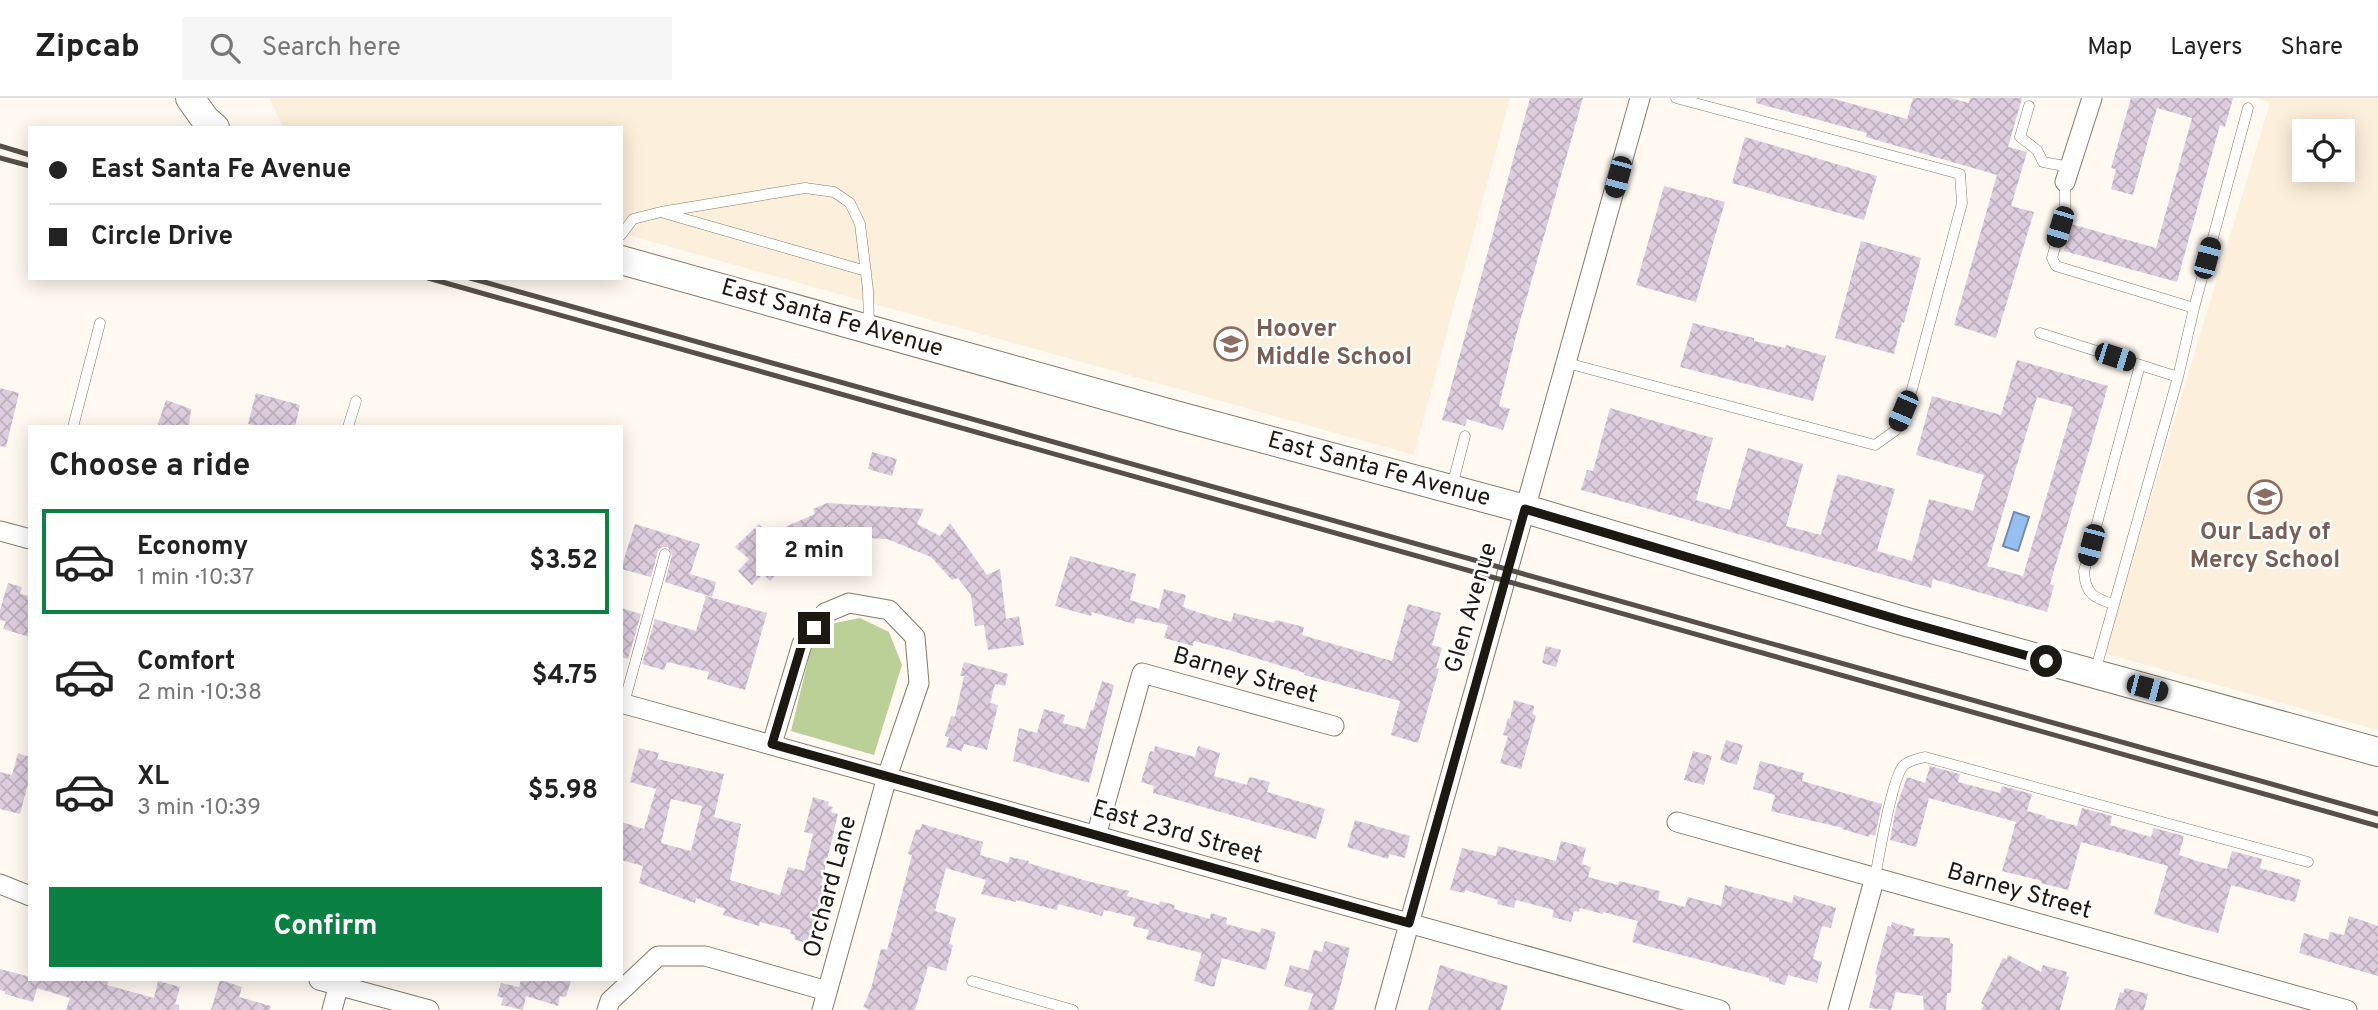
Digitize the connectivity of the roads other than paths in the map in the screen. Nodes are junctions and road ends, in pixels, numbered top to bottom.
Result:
1 (190, 98) edge
2 (1640, 98) edge
3 (1676, 98) edge
4 (2092, 98) edge
5 (2029, 106) dead end
6 (2248, 108) dead end
7 (213, 126) edge
8 (2068, 175) junction
9 (661, 212) junction
10 (623, 233) edge
11 (623, 261) edge
12 (866, 271) junction
13 (2194, 308) junction
14 (100, 323) dead end
15 (869, 329) junction
16 (2040, 333) dead end
17 (1567, 363) junction
18 (2140, 365) junction
19 (2178, 377) junction
20 (356, 401) dead end
21 (74, 425) edge
22 (349, 425) edge
23 (1465, 436) dead end
24 (1451, 490) junction
25 (1525, 509) junction
26 (0, 531) edge
27 (28, 538) edge
28 (665, 554) dead end
29 (2113, 604) junction
30 (2094, 674) junction
31 (623, 703) edge
32 (1334, 726) dead end
33 (772, 744) junction
34 (2378, 752) edge
35 (887, 777) junction
36 (1677, 822) dead end
37 (1096, 836) junction
38 (2308, 862) dead end
39 (1875, 877) junction
40 (0, 884) edge
41 (28, 895) edge
42 (1409, 923) junction
43 (972, 981) dead end
44 (332, 982) edge
45 (827, 990) junction
46 (331, 1010) edge
47 (429, 1010) edge
48 (607, 1010) edge
49 (822, 1010) edge
50 (1073, 1010) edge
51 (1385, 1010) edge
52 (1720, 1010) edge
53 (1838, 1010) edge
54 (2347, 1010) edge

1 - 7 street
2 - 17 street, Glen Avenue
3 - 17 lane
4 - 8 street
5 - 8 lane
6 - 13 lane
8 - 13 lane
9 - 10 lane
9 - 12 lane
9 - 12 lane
11 - 15 street, East Santa Fe Avenue
12 - 15 lane
13 - 19 lane
14 - 21 lane
15 - 24 street, East Santa Fe Avenue
16 - 18 lane
17 - 25 street, Glen Avenue
18 - 19 lane
18 - 29 lane
19 - 29 lane
20 - 22 lane
23 - 24 lane
24 - 25 street, East Santa Fe Avenue
25 - 30 street, East Santa Fe Avenue
25 - 42 street, Glen Avenue
26 - 27 street
28 - 31 lane
29 - 30 lane
30 - 34 street, East Santa Fe Avenue
31 - 33 street, East 23rd Street
32 - 37 street, Barney Street
33 - 35 street, East 23rd Street
33 - 35 street, Orchard Lane
35 - 37 street, East 23rd Street
35 - 45 street, Orchard Lane
36 - 39 street, Barney Street
37 - 42 street, East 23rd Street
38 - 39 lane
39 - 53 street
39 - 54 street, Barney Street
40 - 41 street
42 - 51 street, Glen Avenue
42 - 52 street, East 23rd Street
43 - 50 lane
44 - 46 street
44 - 47 street
45 - 48 street
45 - 49 street, Orchard Lane

